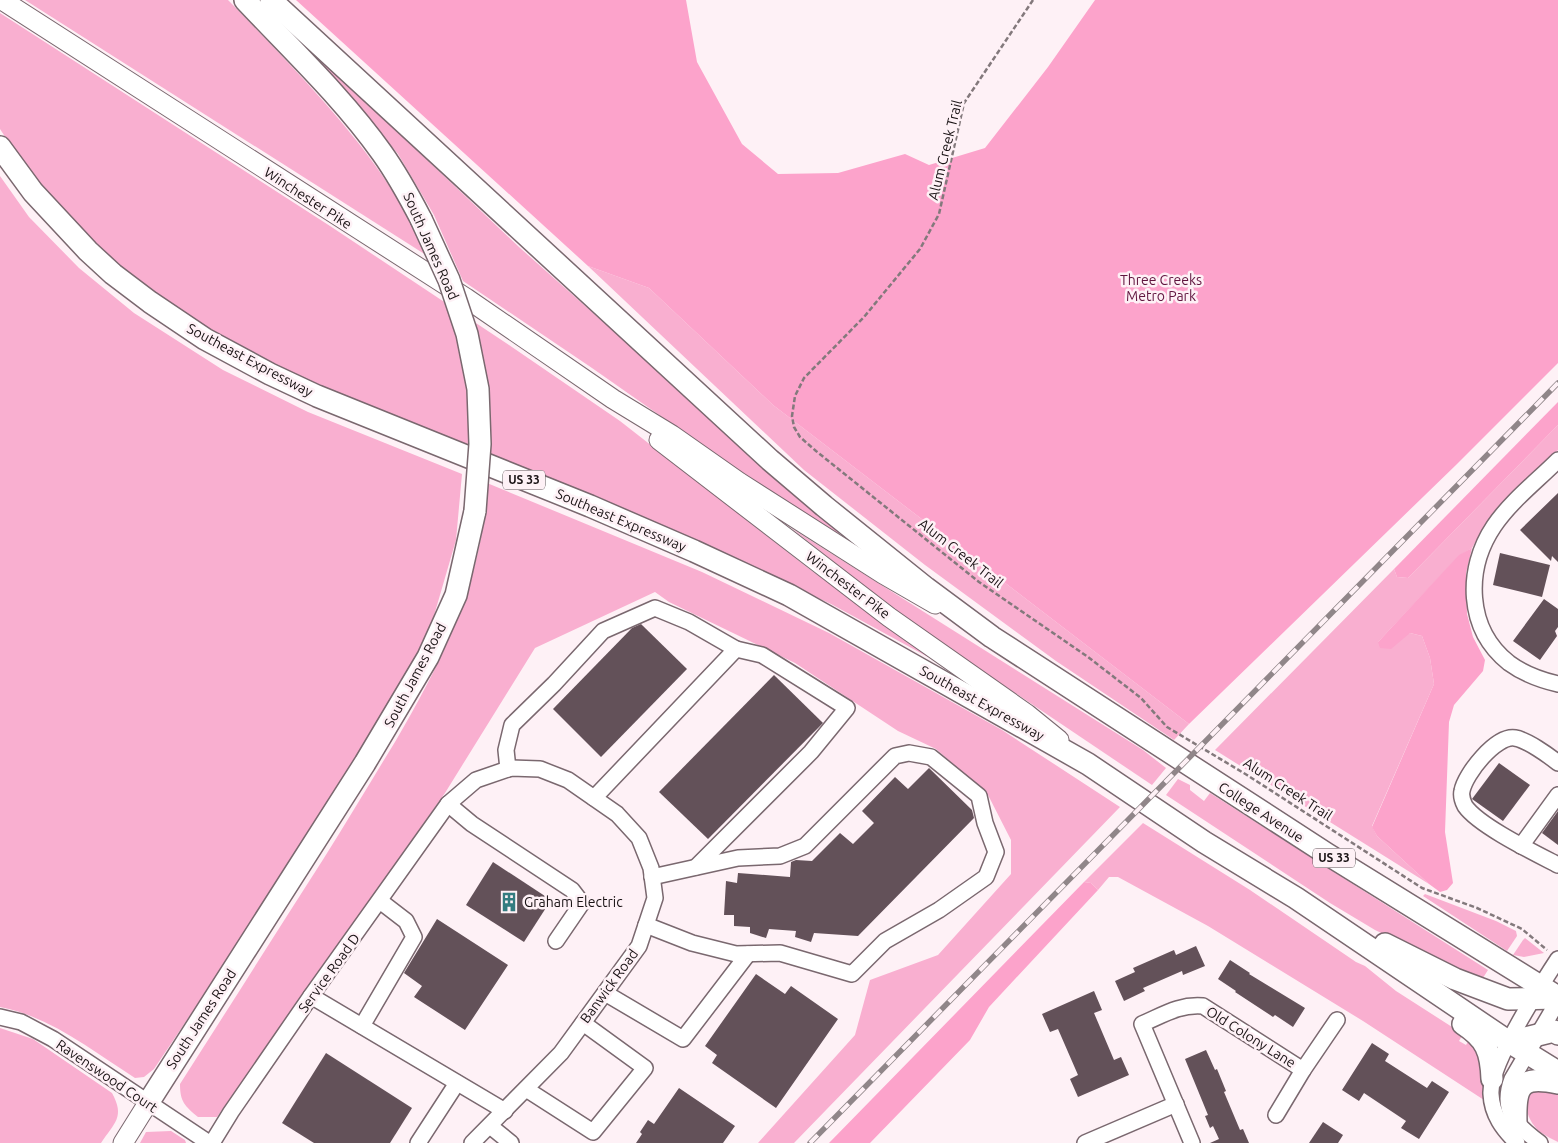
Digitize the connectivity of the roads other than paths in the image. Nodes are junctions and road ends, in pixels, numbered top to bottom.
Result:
1 (2, 0) edge
2 (245, 0) edge
3 (271, 0) edge
4 (0, 147) edge
5 (613, 399) junction
6 (1558, 460) edge
7 (992, 638) junction
8 (736, 649) junction
9 (1558, 684) edge
10 (1558, 762) edge
11 (1088, 764) junction
12 (508, 769) junction
13 (1558, 795) edge
14 (594, 798) junction
15 (448, 804) junction
16 (1520, 846) junction
17 (1558, 864) edge
18 (696, 867) junction
19 (652, 877) junction
20 (1296, 898) junction
21 (380, 901) junction
22 (646, 925) junction
23 (556, 941) dead end
24 (748, 954) junction
25 (1553, 954) edge
26 (1383, 956) junction
27 (605, 993) junction
28 (311, 996) junction
29 (1550, 996) edge
30 (0, 1017) edge
31 (1337, 1020) dead end
32 (583, 1023) junction
33 (362, 1026) junction
34 (1548, 1034) edge
35 (1509, 1042) junction
36 (1528, 1054) junction
37 (1303, 1070) junction
38 (1558, 1072) edge
39 (1492, 1078) junction
40 (458, 1083) junction
41 (1558, 1083) edge
42 (526, 1089) junction
43 (148, 1103) junction
44 (1176, 1104) junction
45 (505, 1111) junction
46 (1276, 1115) dead end
47 (490, 1126) junction
48 (1516, 1133) edge
49 (123, 1143) edge
50 (211, 1143) edge
51 (418, 1143) edge
52 (472, 1143) edge
53 (512, 1143) edge
54 (1085, 1143) edge
55 (1192, 1143) edge
56 (1540, 1143) edge

1 - 5 main road, Winchester Pike
2 - 43 highway, South James Road, bridge
3 - 7 highway, US 33
4 - 11 highway, Southeast Expressway / US 33
5 - 7 main road, Winchester Pike
5 - 11 main road, Winchester Pike
6 - 9 street
7 - 29 highway, College Avenue / US 33
8 - 12 street
8 - 14 street
8 - 18 street
10 - 16 street
11 - 20 highway, US 33
12 - 14 street, Banwick Road
12 - 15 street, Banwick Road
13 - 16 street
14 - 19 street, Banwick Road
15 - 21 street, Service Road D
15 - 23 street
16 - 17 street
18 - 19 street
18 - 24 street
19 - 22 street, Banwick Road
20 - 26 highway, US 33
20 - 29 highway
21 - 28 street, Service Road D
21 - 33 street
22 - 24 street
22 - 27 street, Banwick Road
24 - 27 street
25 - 29 street
26 - 35 highway, US 33
26 - 39 highway
27 - 32 street, Banwick Road
28 - 33 street
28 - 50 street, Service Road D
29 - 34 street
29 - 35 street
30 - 43 street, Ravenswood Court
31 - 37 street, Old Colony Lane
32 - 42 street, Banwick Road
32 - 42 street
33 - 40 street
34 - 35 highway
34 - 36 street
35 - 36 highway, US 33
35 - 39 street
36 - 38 highway, US 33
36 - 48 street
37 - 44 street, Old Colony Lane
37 - 46 street, Old Colony Lane
39 - 48 street
40 - 45 street
40 - 51 street
41 - 48 highway
42 - 45 street, Banwick Road
43 - 49 main road, South James Road
43 - 50 street, Ravenswood Court
44 - 54 street
44 - 55 street
45 - 47 street, Banwick Road
47 - 52 street, Banwick Road
47 - 53 street
48 - 56 street

